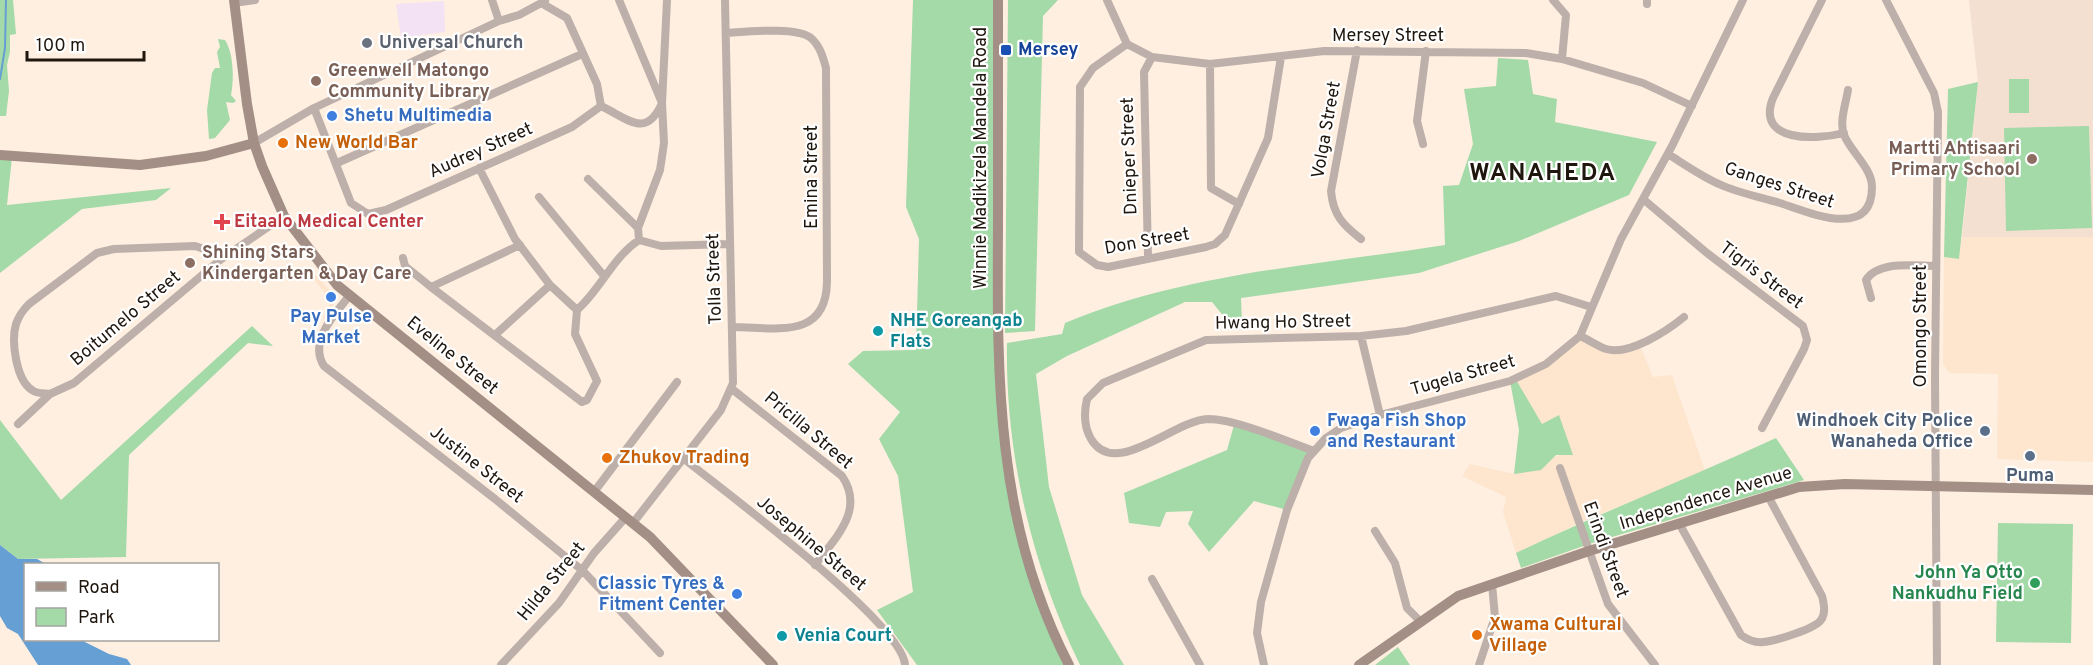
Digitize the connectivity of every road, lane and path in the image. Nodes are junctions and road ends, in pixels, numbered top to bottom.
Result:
1 (255, 0) edge
2 (492, 0) edge
3 (619, 0) edge
4 (667, 0) edge
5 (725, 0) edge
6 (998, 0) edge
7 (1107, 0) edge
8 (1553, 0) edge
9 (1743, 0) edge
10 (1822, 0) edge
11 (1886, 0) edge
12 (234, 2) edge
13 (545, 2) edge
14 (499, 21) junction
15 (726, 33) junction
16 (1128, 44) junction
17 (1357, 50) junction
18 (1426, 51) junction
19 (582, 54) junction
20 (1152, 57) junction
21 (1281, 57) junction
22 (1562, 59) junction
23 (1210, 64) junction
24 (1848, 90) dead end
25 (662, 103) junction
26 (601, 106) junction
27 (1692, 106) junction
28 (314, 108) junction
29 (1844, 133) junction
30 (254, 143) junction
31 (1423, 144) dead end
32 (1668, 154) junction
33 (0, 155) edge
34 (337, 163) junction
35 (479, 168) junction
36 (588, 179) dead end
37 (539, 197) dead end
38 (1643, 199) junction
39 (1239, 204) junction
40 (284, 216) junction
41 (638, 228) junction
42 (1361, 239) dead end
43 (639, 240) junction
44 (520, 244) junction
45 (729, 244) junction
46 (1148, 257) junction
47 (403, 258) dead end
48 (220, 260) junction
49 (1936, 266) junction
50 (604, 276) junction
51 (550, 285) junction
52 (431, 287) junction
53 (350, 295) junction
54 (1871, 298) dead end
55 (1591, 307) junction
56 (578, 310) junction
57 (1684, 317) dead end
58 (732, 327) junction
59 (496, 334) junction
60 (1361, 336) junction
61 (1580, 336) junction
62 (677, 382) dead end
63 (732, 388) junction
64 (50, 394) junction
65 (1380, 415) junction
66 (18, 424) dead end
67 (1762, 428) dead end
68 (1314, 451) junction
69 (683, 458) junction
70 (1560, 468) dead end
71 (1936, 486) junction
72 (2093, 490) edge
73 (594, 492) junction
74 (1768, 496) junction
75 (629, 520) junction
76 (1680, 525) junction
77 (1375, 531) dead end
78 (1589, 551) junction
79 (815, 565) junction
80 (583, 571) junction
81 (1152, 579) dead end
82 (1492, 584) junction
83 (1420, 621) junction
84 (660, 653) dead end
85 (501, 665) edge
86 (773, 665) edge
87 (905, 665) edge
88 (1069, 665) edge
89 (1200, 665) edge
90 (1264, 665) edge
91 (1359, 665) edge
92 (1479, 665) edge
93 (1655, 665) edge
94 (1937, 665) edge

1 - 12 street
2 - 14 street
3 - 25 street
4 - 25 street
5 - 15 street, Tolla Street
6 - 88 main road, Winnie Madikizela Mandela Road
7 - 16 street
8 - 22 street
9 - 27 street, Tugela Street
10 - 29 street
11 - 49 street, Omongo Street
12 - 30 main road, Eveline Street
13 - 14 street
13 - 19 street
14 - 28 street
15 - 45 street, Tolla Street
15 - 58 street, Emina Street
16 - 20 street, Mersey Street
16 - 46 street, Don Street
17 - 18 street, Mersey Street
17 - 21 street, Mersey Street
17 - 42 street, Volga Street
18 - 22 street, Mersey Street
18 - 31 street
19 - 26 street
19 - 34 street
20 - 23 street, Mersey Street
20 - 46 street, Dnieper Street
21 - 23 street, Mersey Street
21 - 39 street, Don Street
22 - 27 street, Mersey Street
23 - 39 street
24 - 29 street
25 - 26 street
25 - 41 street
26 - 35 street, Audrey Street
27 - 32 street, Tugela Street
28 - 30 street
28 - 34 street, Audrey Street
29 - 32 street, Ganges Street
30 - 33 main road
30 - 40 main road, Eveline Street
32 - 38 street, Tugela Street
34 - 35 street, Audrey Street
35 - 44 street
36 - 41 street
37 - 50 street
38 - 55 street, Tugela Street
38 - 67 street, Tigris Street
39 - 46 street, Don Street
40 - 48 street, Boitumelo Street
40 - 53 main road, Eveline Street
41 - 43 street
43 - 45 street
43 - 50 street
44 - 51 street
44 - 52 street
45 - 58 street, Tolla Street
47 - 52 street
48 - 64 street, Boitumelo Street
48 - 64 street
49 - 54 street
49 - 71 street, Omongo Street
50 - 56 street
51 - 56 street
51 - 59 street
52 - 59 street
53 - 73 main road, Eveline Street
53 - 80 street, Justine Street
55 - 60 street, Hwang Ho Street
55 - 61 street, Tugela Street
56 - 59 street
57 - 61 street
58 - 63 street, Tolla Street
60 - 65 street
60 - 68 street, Hwang Ho Street
61 - 65 street, Tugela Street
62 - 73 street
63 - 69 street, Tolla Street
63 - 79 street, Pricilla Street
64 - 66 street, Boitumelo Street
65 - 68 street, Tugela Street
68 - 90 street, Tugela Street
69 - 75 street, Tolla Street
69 - 79 street, Josephine Street
70 - 78 street, Erindi Street
71 - 72 main road, Independence Avenue
71 - 74 main road, Independence Avenue
71 - 94 street, Omongo Street
73 - 75 main road, Eveline Street
74 - 76 main road, Independence Avenue
74 - 76 street
75 - 80 street, Hilda Street
75 - 86 main road, Eveline Street
76 - 78 main road, Independence Avenue
77 - 83 street
78 - 82 main road, Independence Avenue
78 - 93 street, Erindi Street
79 - 87 street, Josephine Street
80 - 84 street, Justine Street
80 - 85 street, Hilda Street
81 - 89 street
82 - 83 main road, Independence Avenue
82 - 92 street
83 - 91 main road, Independence Avenue

